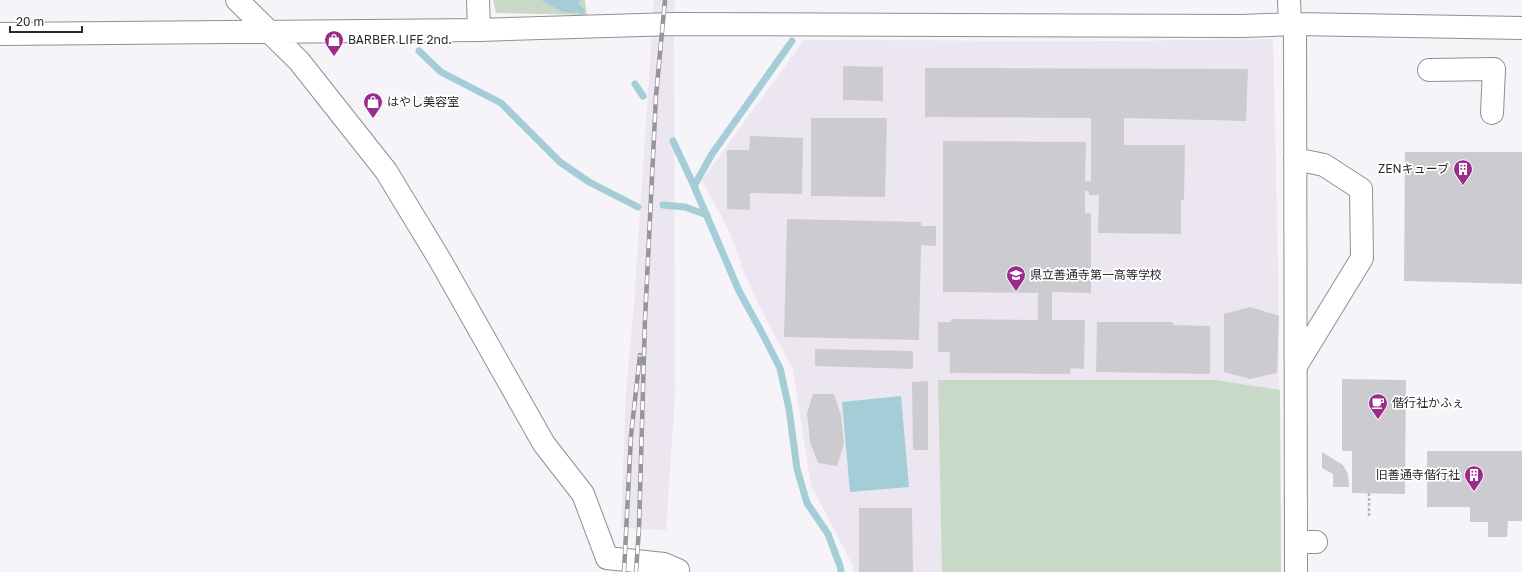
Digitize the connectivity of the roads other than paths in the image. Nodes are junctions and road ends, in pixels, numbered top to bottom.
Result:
1 (237, 0) edge
2 (478, 0) edge
3 (1289, 0) edge
4 (1292, 24) junction
5 (1522, 28) edge
6 (479, 30) junction
7 (270, 32) junction
8 (0, 34) edge
9 (1429, 70) dead end
10 (1492, 113) dead end
11 (1296, 159) junction
12 (1296, 367) junction
13 (678, 572) edge
14 (1296, 572) edge

1 - 7 street
2 - 6 street
3 - 4 street
4 - 5 street
4 - 6 street
4 - 11 street
6 - 7 street
7 - 8 street
7 - 13 street
9 - 10 street
11 - 12 street
11 - 12 street
12 - 14 street

